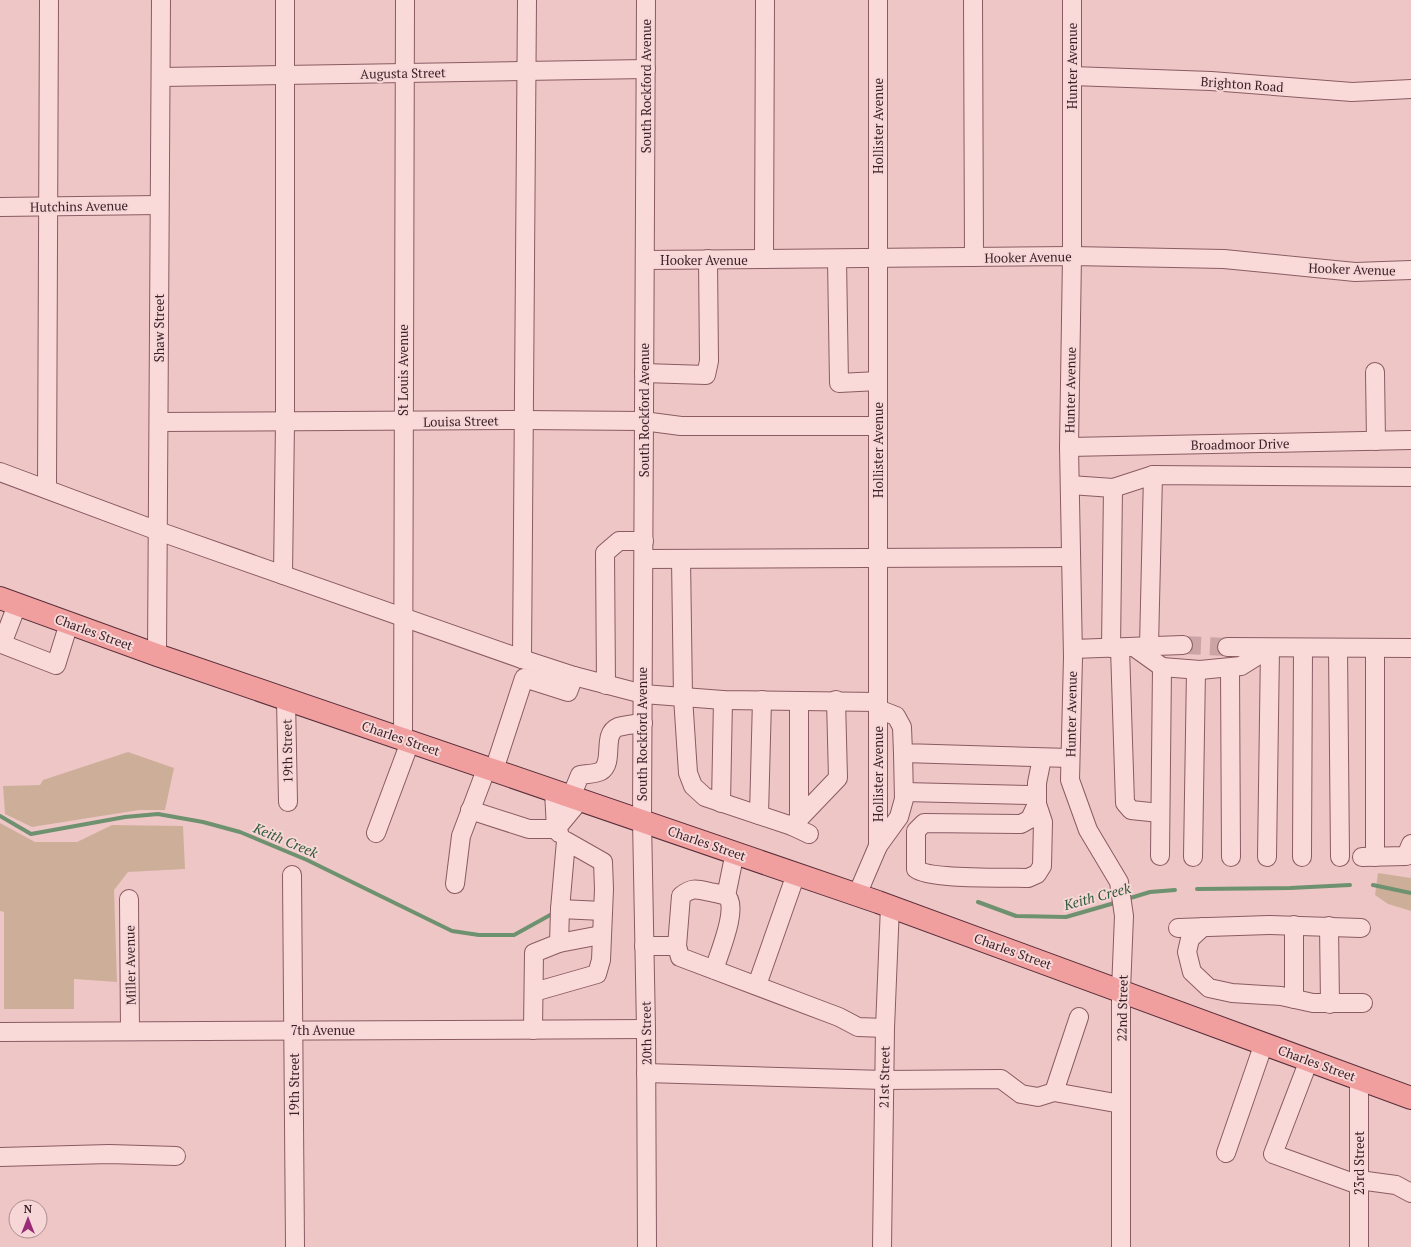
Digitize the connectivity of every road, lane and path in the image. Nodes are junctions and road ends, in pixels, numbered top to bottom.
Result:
1 (49, 0) edge
2 (161, 0) edge
3 (285, 0) edge
4 (405, 0) edge
5 (527, 0) edge
6 (646, 0) edge
7 (765, 0) edge
8 (878, 0) edge
9 (972, 0) edge
10 (1072, 0) edge
11 (646, 69) junction
12 (526, 71) junction
13 (405, 73) junction
14 (285, 75) junction
15 (161, 76) junction
16 (1072, 76) junction
17 (1411, 89) edge
18 (159, 205) junction
19 (49, 206) junction
20 (0, 207) edge
21 (1072, 256) junction
22 (974, 257) junction
23 (764, 259) junction
24 (837, 259) junction
25 (878, 259) junction
26 (645, 260) junction
27 (708, 260) junction
28 (1411, 270) edge
29 (1375, 372) dead end
30 (644, 373) junction
31 (878, 381) junction
32 (523, 420) junction
33 (403, 421) junction
34 (643, 421) junction
35 (159, 422) junction
36 (285, 422) junction
37 (878, 426) junction
38 (1411, 440) edge
39 (1376, 441) junction
40 (1069, 447) junction
41 (0, 472) edge
42 (1153, 475) junction
43 (1411, 477) edge
44 (1070, 485) junction
45 (1113, 488) junction
46 (47, 489) junction
47 (158, 531) junction
48 (644, 541) junction
49 (1071, 557) junction
50 (644, 559) junction
51 (681, 559) junction
52 (878, 559) junction
53 (283, 575) junction
54 (9, 602) edge
55 (403, 618) junction
56 (68, 623) junction
57 (1, 644) edge
58 (1183, 645) tunnel mouth
59 (1129, 647) junction
60 (1227, 647) tunnel mouth
61 (1270, 648) junction
62 (1303, 648) junction
63 (1338, 648) junction
64 (1375, 648) junction
65 (1411, 648) edge
66 (1072, 650) junction
67 (157, 655) junction
68 (522, 659) junction
69 (1162, 667) junction
70 (1230, 668) junction
71 (1196, 670) junction
72 (574, 676) junction
73 (606, 685) junction
74 (643, 694) junction
75 (683, 697) junction
76 (286, 699) junction
77 (723, 700) junction
78 (762, 700) junction
79 (836, 700) junction
80 (799, 702) junction
81 (878, 705) junction
82 (643, 723) junction
83 (406, 740) junction
84 (903, 753) junction
85 (1042, 758) junction
86 (1070, 758) junction
87 (490, 769) junction
88 (1070, 780) joint
89 (904, 792) junction
90 (568, 796) junction
91 (1037, 798) junction
92 (288, 802) dead end
93 (721, 803) junction
94 (470, 810) junction
95 (1160, 813) junction
96 (759, 815) junction
97 (642, 820) junction
98 (796, 823) junction
99 (376, 833) dead end
100 (809, 834) dead end
101 (561, 835) junction
102 (1411, 844) edge
103 (878, 846) junction
104 (735, 852) junction
105 (1160, 856) dead end
106 (1193, 857) dead end
107 (1231, 857) dead end
108 (1267, 857) dead end
109 (1302, 857) dead end
110 (1340, 857) dead end
111 (796, 874) junction
112 (292, 875) dead end
113 (455, 884) dead end
114 (857, 895) junction
115 (726, 896) junction
116 (129, 899) dead end
117 (890, 906) junction
118 (560, 909) junction
119 (603, 911) junction
120 (1294, 926) junction
121 (1329, 926) junction
122 (1207, 927) junction
123 (1178, 928) dead end
124 (1361, 928) dead end
125 (601, 935) junction
126 (559, 943) junction
127 (644, 946) junction
128 (677, 946) junction
129 (714, 970) junction
130 (757, 985) junction
131 (1121, 990) junction
132 (534, 992) junction
133 (1294, 999) junction
134 (1363, 1003) dead end
135 (1330, 1004) junction
136 (1079, 1017) dead end
137 (884, 1028) junction
138 (646, 1029) junction
139 (294, 1030) junction
140 (534, 1030) junction
141 (130, 1031) junction
142 (0, 1032) edge
143 (1264, 1043) junction
144 (1309, 1060) junction
145 (646, 1073) junction
146 (1360, 1079) junction
147 (884, 1080) junction
148 (1054, 1092) junction
149 (1411, 1098) edge
150 (1121, 1104) junction
151 (1226, 1153) dead end
152 (176, 1156) dead end
153 (0, 1157) edge
154 (1359, 1183) junction
155 (1411, 1192) edge
156 (295, 1247) edge
157 (647, 1247) edge
158 (882, 1247) edge
159 (1121, 1247) edge
160 (1359, 1247) edge

1 - 19 street
2 - 15 street, Shaw Street
3 - 14 street
4 - 13 street, St Louis Avenue
5 - 12 street
6 - 11 street, South Rockford Avenue
7 - 23 street
8 - 25 street, Hollister Avenue
9 - 22 street
10 - 16 street, Hunter Avenue
11 - 12 street, Augusta Street
11 - 26 street, South Rockford Avenue
12 - 13 street, Augusta Street
12 - 32 street
13 - 14 street, Augusta Street
13 - 33 street, St Louis Avenue
14 - 15 street, Augusta Street
14 - 36 street
15 - 18 street, Shaw Street
16 - 17 street, Brighton Road
16 - 21 street, Hunter Avenue
18 - 19 street, Hutchins Avenue
18 - 35 street, Shaw Street
19 - 20 street, Hutchins Avenue
19 - 46 street
21 - 22 street, Hooker Avenue
21 - 28 street, Hooker Avenue
21 - 40 street, Hunter Avenue
22 - 25 street, Hooker Avenue
23 - 24 street, Hooker Avenue
23 - 27 street, Hooker Avenue
24 - 25 street, Hooker Avenue
24 - 31 street
25 - 31 street, Hollister Avenue
26 - 27 street, Hooker Avenue
26 - 30 street, South Rockford Avenue
27 - 30 street
29 - 39 street
30 - 34 street, South Rockford Avenue
31 - 37 street, Hollister Avenue
32 - 33 street, Louisa Street
32 - 34 street, Louisa Street
32 - 68 street
33 - 36 street, Louisa Street
33 - 55 street, St Louis Avenue
34 - 37 street, Louisa Street
34 - 48 street, South Rockford Avenue
35 - 36 street, Louisa Street
35 - 47 street, Shaw Street
36 - 53 street
37 - 52 street, Hollister Avenue
38 - 39 street, Broadmoor Drive
39 - 40 street, Broadmoor Drive
40 - 44 street, Hunter Avenue
41 - 46 street
42 - 43 street
42 - 45 street
42 - 59 street
44 - 45 street
44 - 49 street, Hunter Avenue
45 - 59 street
46 - 47 street
47 - 53 street
47 - 67 street, Shaw Street
48 - 50 street, South Rockford Avenue
48 - 73 street
49 - 52 street
49 - 66 street, Hunter Avenue
50 - 51 street
50 - 74 street, South Rockford Avenue
51 - 52 street
51 - 75 street
52 - 81 street, Hollister Avenue
53 - 55 street
54 - 56 main road, Charles Street
54 - 57 street
55 - 68 street
55 - 83 street, St Louis Avenue
56 - 57 street
56 - 67 main road, Charles Street
58 - 59 street
59 - 66 street
59 - 69 street
59 - 95 street
60 - 61 street
61 - 62 street
61 - 70 street
61 - 108 street
62 - 63 street
62 - 109 street
63 - 64 street
63 - 110 street
64 - 65 street
64 - 102 street
66 - 86 street, Hunter Avenue
67 - 76 main road, Charles Street
68 - 72 street
69 - 71 street
69 - 95 street
70 - 71 street
70 - 107 street
71 - 106 street
72 - 73 street
72 - 87 street
73 - 74 street
74 - 75 street
74 - 82 street, South Rockford Avenue
75 - 77 street
75 - 93 street
76 - 83 main road, Charles Street
76 - 92 street, 19th Street
77 - 78 street
77 - 93 street
78 - 80 street
78 - 96 street
79 - 80 street
79 - 81 street
79 - 98 street
80 - 98 street
81 - 84 street
81 - 103 street, Hollister Avenue
82 - 90 street
82 - 97 street, South Rockford Avenue
83 - 87 main road, Charles Street
83 - 99 street
84 - 85 street
84 - 89 street
85 - 86 street
85 - 91 street
86 - 88 street, Hunter Avenue
87 - 90 main road, Charles Street
87 - 94 street
88 - 131 street, 22nd Street
89 - 91 street
89 - 103 street
90 - 97 main road, Charles Street
90 - 101 street
90 - 101 street
91 - 91 street
93 - 96 street
94 - 101 street
94 - 113 street
95 - 105 street
96 - 98 street
97 - 104 main road, Charles Street
97 - 127 street, 20th Street
98 - 100 street
101 - 118 street
101 - 119 street
103 - 114 street, Hollister Avenue
104 - 111 main road, Charles Street
104 - 115 street
111 - 114 main road, Charles Street
111 - 130 street
112 - 139 street, 19th Street
114 - 117 main road, Charles Street
115 - 128 street
115 - 129 street
116 - 141 street, Miller Avenue
117 - 131 main road, Charles Street
117 - 137 street, 21st Street
118 - 119 street
118 - 126 street
119 - 125 street
120 - 121 street
120 - 122 street
120 - 133 street
121 - 124 street
121 - 135 street
122 - 123 street
122 - 133 street
125 - 126 street
125 - 132 street
126 - 132 street
127 - 128 street
127 - 138 street, 20th Street
128 - 129 street
129 - 130 street
130 - 137 street
131 - 143 main road, Charles Street
131 - 150 street, 22nd Street
132 - 140 street
133 - 135 street
134 - 135 street
136 - 148 street
137 - 147 street, 21st Street
138 - 140 street, 7th Avenue
138 - 145 street, 20th Street
139 - 140 street, 7th Avenue
139 - 141 street, 7th Avenue
139 - 156 street, 19th Street
141 - 142 street, 7th Avenue
143 - 144 main road, Charles Street
143 - 151 street
144 - 146 main road, Charles Street
144 - 154 street
145 - 147 street
145 - 157 street, 20th Street
146 - 149 main road, Charles Street
146 - 154 street, 23rd Street
147 - 148 street
147 - 158 street, 21st Street
148 - 150 street
150 - 159 street, 22nd Street
152 - 153 street
154 - 155 street
154 - 160 street, 23rd Street

